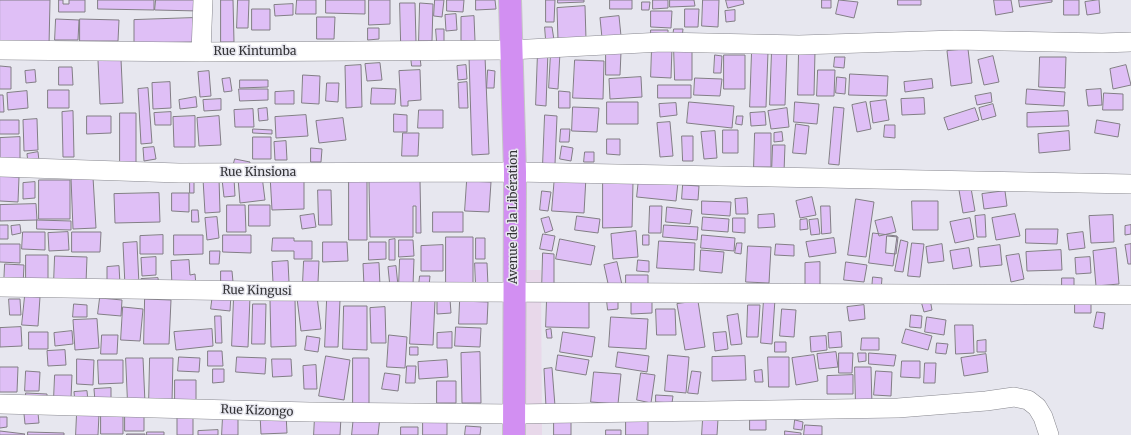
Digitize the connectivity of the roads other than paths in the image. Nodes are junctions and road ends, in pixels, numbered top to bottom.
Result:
1 (203, 0) edge
2 (510, 0) edge
3 (1131, 42) edge
4 (0, 50) edge
5 (510, 50) junction
6 (201, 52) junction
7 (0, 167) edge
8 (515, 172) junction
9 (1131, 184) edge
10 (0, 287) edge
11 (513, 292) junction
12 (1131, 295) edge
13 (0, 404) edge
14 (514, 414) junction
15 (514, 435) edge
16 (1049, 435) edge

1 - 6 street
2 - 5 highway, Avenue de la Libération
3 - 5 street, Rue Kintumba
4 - 6 street, Rue Kintumba
5 - 6 street, Rue Kintumba
5 - 8 highway, Avenue de la Libération
7 - 8 street, Rue Kinsiona
8 - 9 street, Rue Kinsiona
8 - 11 highway, Avenue de la Libération
10 - 11 street, Rue Kingusi
11 - 12 street, Rue Kingusi
11 - 14 highway, Avenue de la Libération
13 - 14 street, Rue Kizongo
14 - 15 highway, Avenue de la Libération
14 - 16 street, Rue Kizongo

